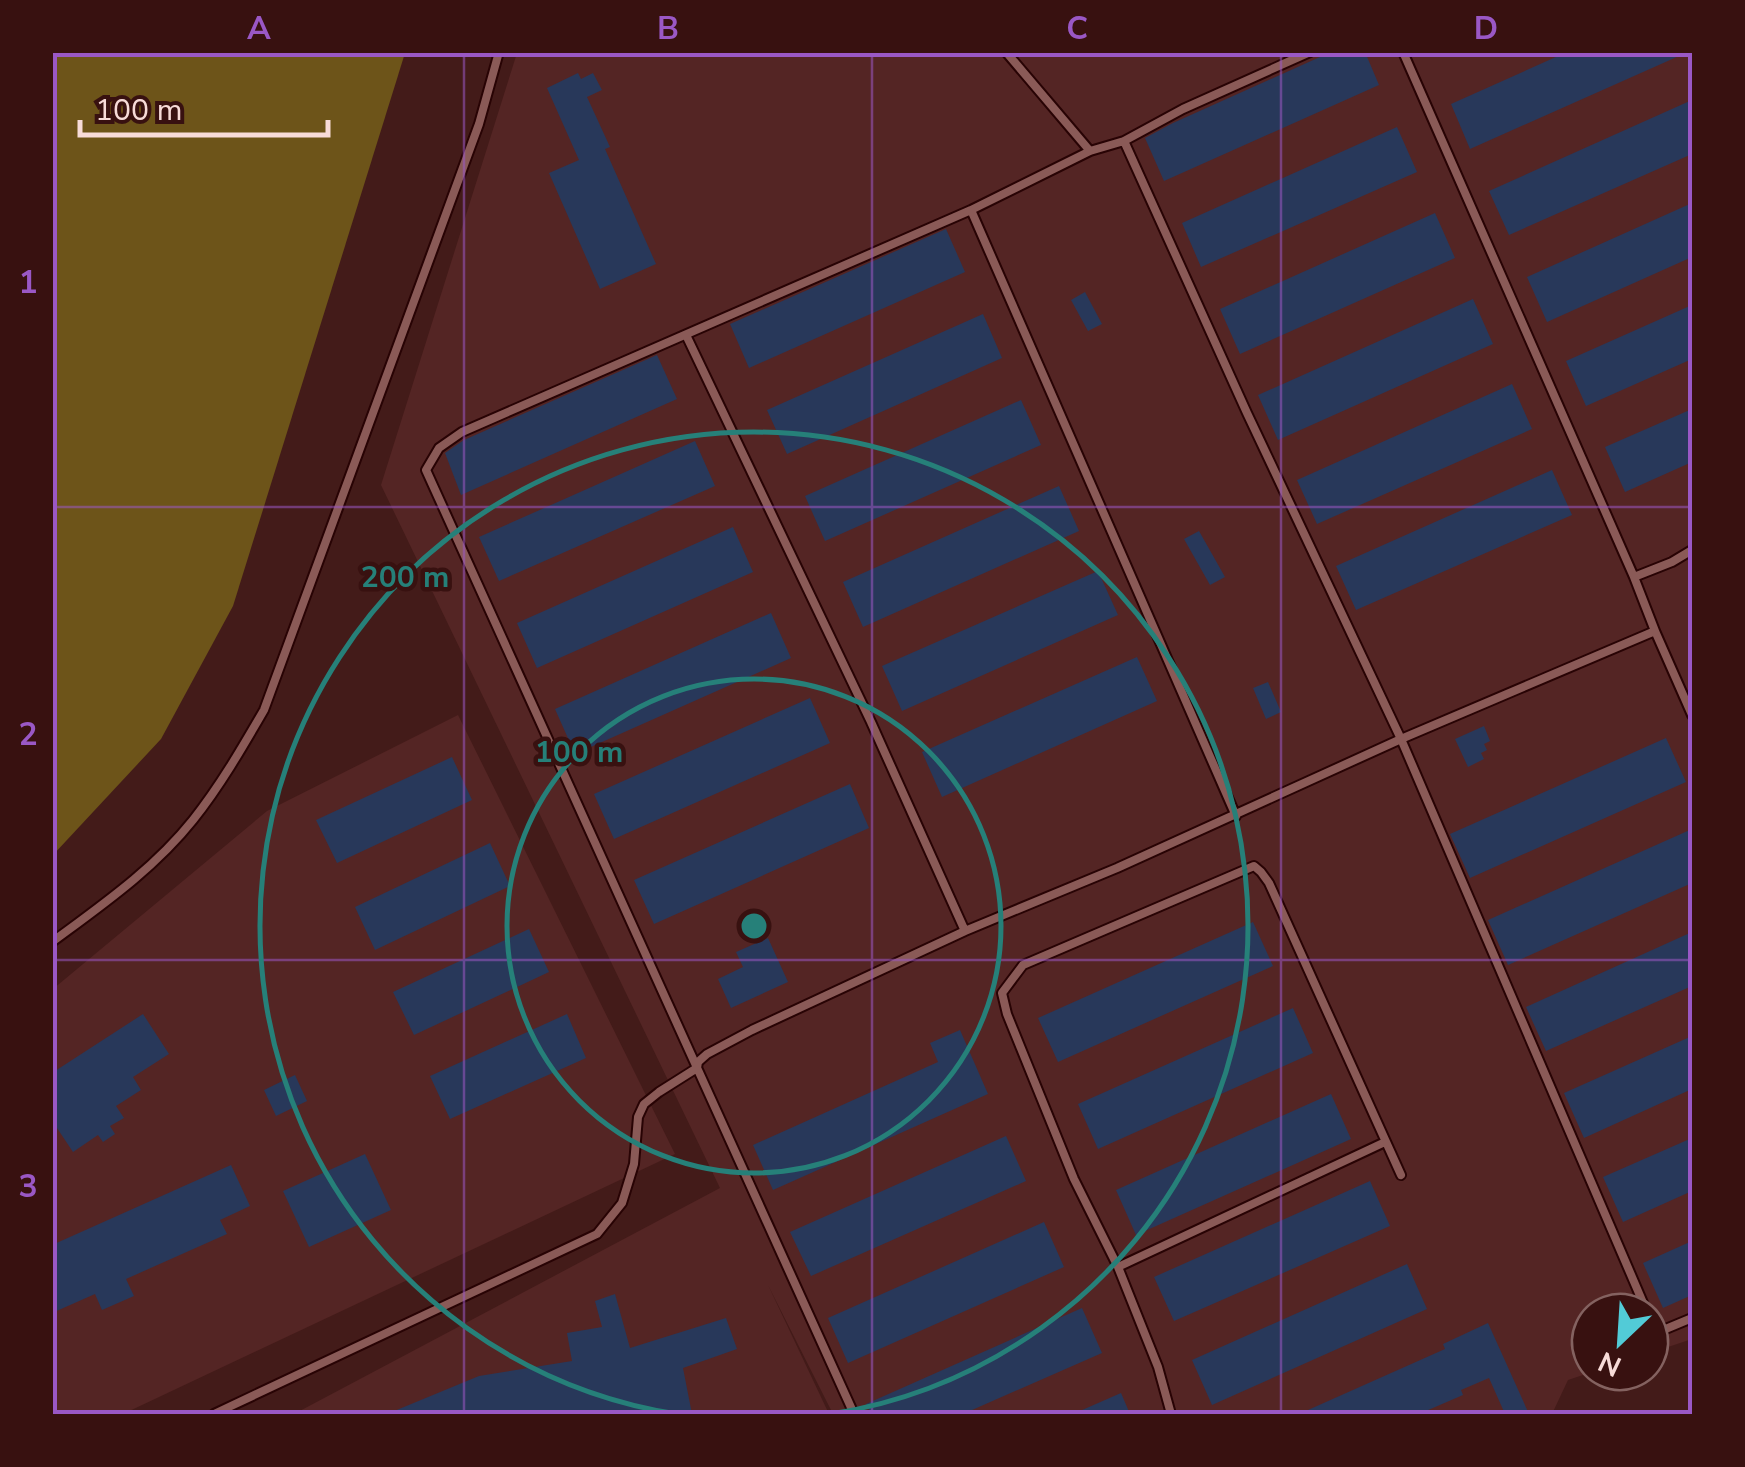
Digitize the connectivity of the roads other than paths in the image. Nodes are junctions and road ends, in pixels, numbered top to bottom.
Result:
1 (499, 52) edge
2 (1006, 52) edge
3 (1310, 52) edge
4 (1402, 52) edge
5 (1124, 140) junction
6 (1090, 151) junction
7 (971, 210) junction
8 (686, 335) junction
9 (1692, 550) edge
10 (1634, 576) junction
11 (1654, 630) junction
12 (1692, 715) edge
13 (1402, 739) junction
14 (1236, 816) junction
15 (965, 930) junction
16 (52, 942) edge
17 (697, 1068) junction
18 (1385, 1142) junction
19 (1401, 1175) dead end
20 (1118, 1267) junction
21 (1638, 1292) edge
22 (214, 1414) edge
23 (854, 1414) edge
24 (1171, 1414) edge

1 - 16 lane
2 - 6 lane
3 - 5 lane
4 - 10 lane
5 - 6 lane
5 - 13 lane
6 - 7 lane
7 - 8 lane
7 - 14 lane
8 - 15 lane
8 - 17 lane
9 - 10 lane
10 - 11 lane
11 - 12 lane
11 - 13 lane
13 - 14 lane
13 - 21 lane
14 - 15 lane
15 - 17 lane
17 - 22 lane
17 - 23 lane
18 - 19 lane
18 - 20 lane
18 - 20 lane
20 - 24 lane

